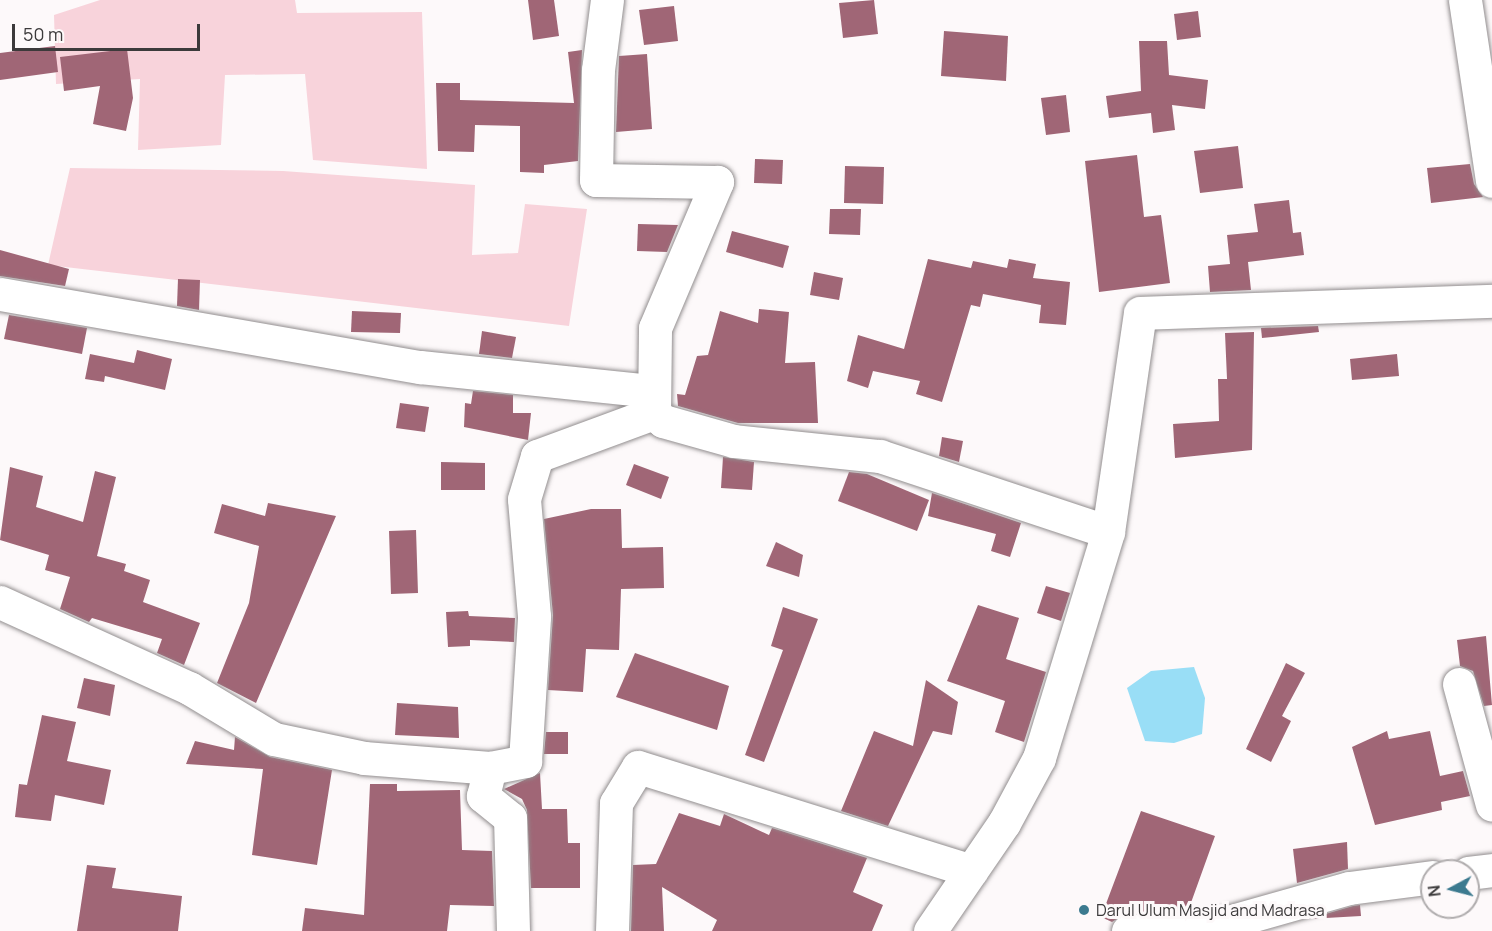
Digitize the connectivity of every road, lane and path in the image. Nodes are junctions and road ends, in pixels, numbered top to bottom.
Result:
1 (607, 0) edge
2 (1465, 0) edge
3 (1492, 181) edge
4 (0, 294) edge
5 (1492, 301) edge
6 (654, 402) junction
7 (1107, 532) junction
8 (0, 602) edge
9 (1459, 684) dead end
10 (490, 768) junction
11 (1492, 805) edge
12 (971, 871) junction
13 (1420, 879) edge
14 (513, 931) edge
15 (612, 931) edge
16 (930, 931) edge
17 (1128, 931) edge

1 - 6 street
2 - 3 street
4 - 6 street
5 - 7 street
6 - 7 street
6 - 10 street
7 - 12 street
8 - 10 street
9 - 11 street
10 - 14 street
12 - 15 street
12 - 16 street
13 - 17 street

